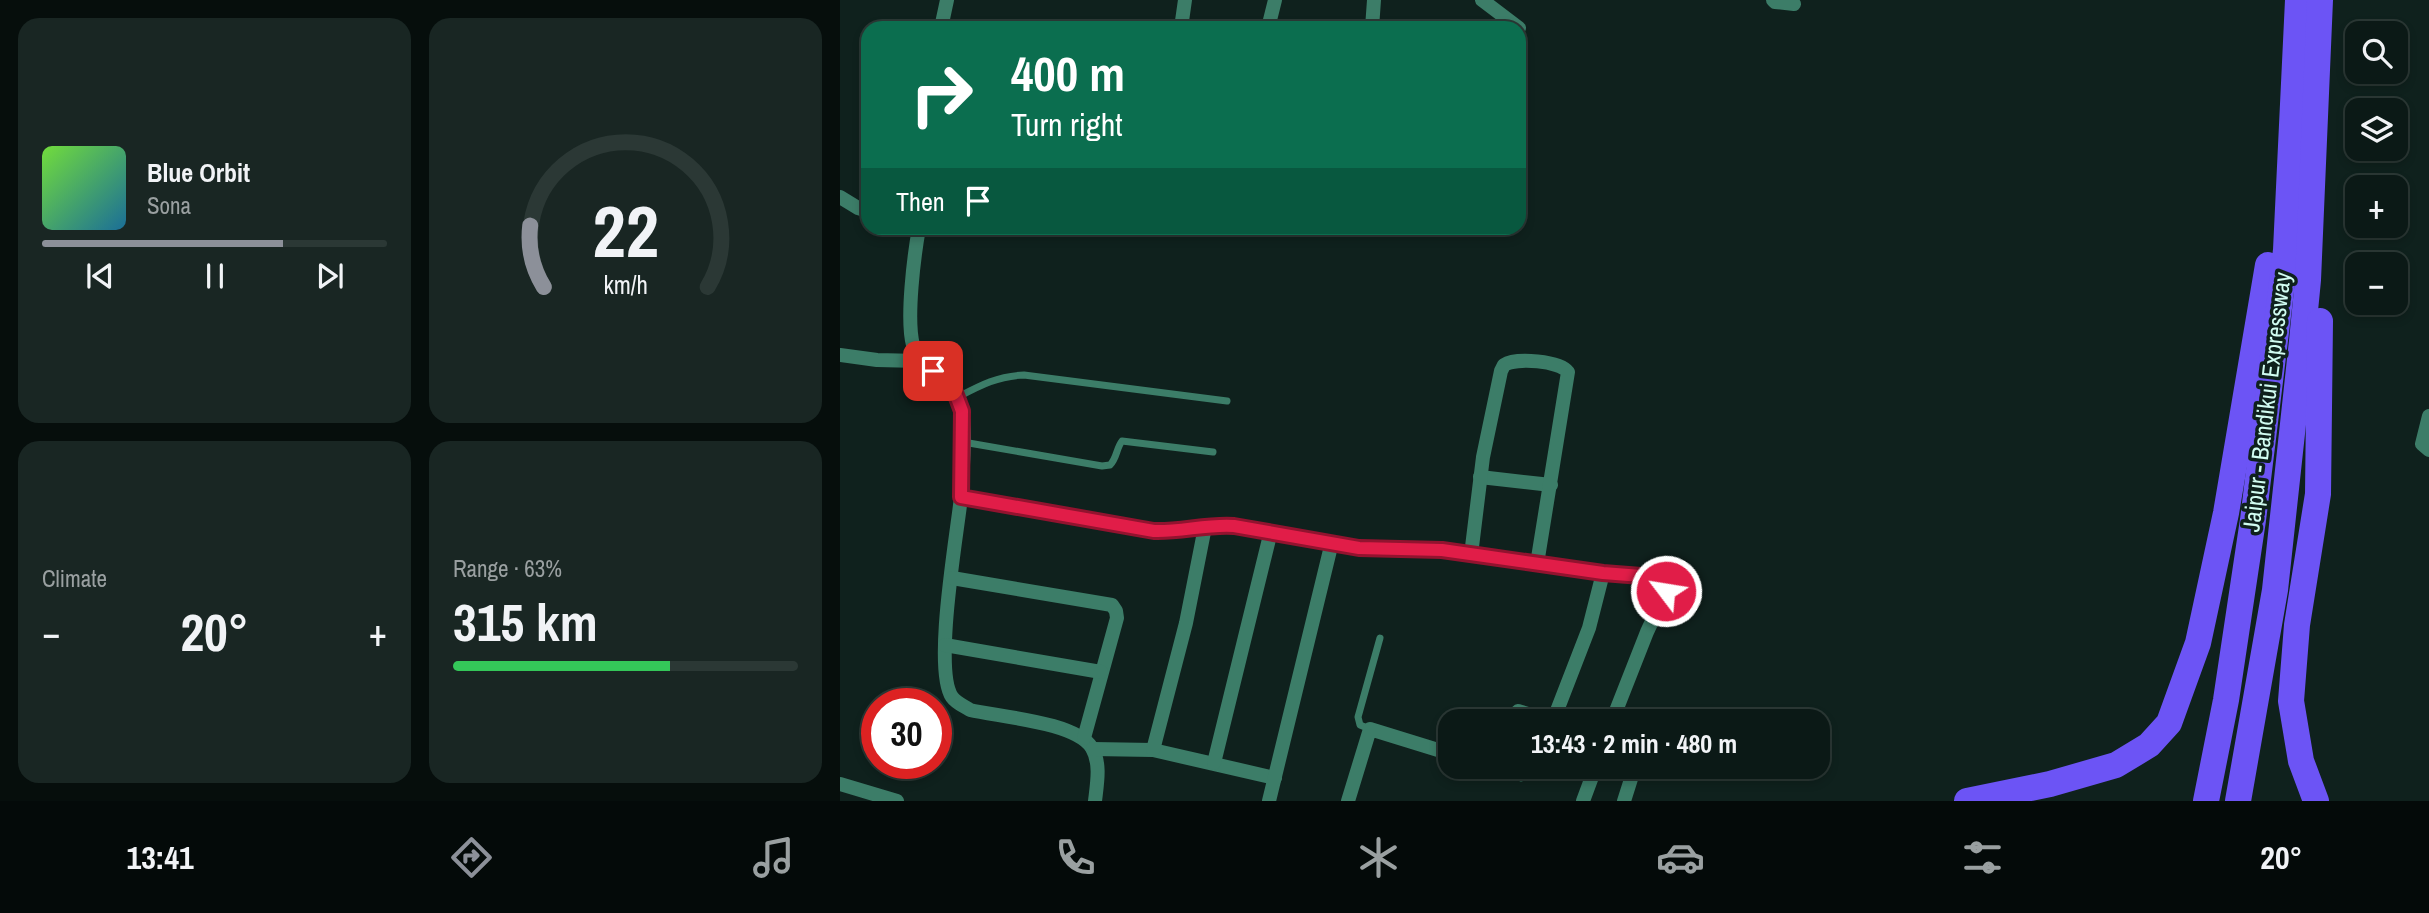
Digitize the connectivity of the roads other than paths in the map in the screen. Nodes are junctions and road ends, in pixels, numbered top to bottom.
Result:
1 (947, 0) edge
2 (1185, 0) edge
3 (1275, 0) edge
4 (1374, 0) edge
5 (1482, 0) edge
6 (1773, 0) edge
7 (2298, 0) edge
8 (2320, 0) edge
9 (1794, 4) dead end
10 (942, 21) edge
11 (1182, 21) edge
12 (1270, 21) edge
13 (1372, 21) edge
14 (1510, 21) edge
15 (840, 197) edge
16 (861, 209) edge
17 (2288, 217) junction
18 (915, 235) edge
19 (2308, 280) junction
20 (840, 355) edge
21 (919, 361) junction
22 (958, 397) junction
23 (1227, 401) dead end
24 (2429, 416) edge
25 (963, 442) junction
26 (2429, 450) edge
27 (1213, 452) dead end
28 (1480, 477) junction
29 (1551, 485) junction
30 (961, 497) junction
31 (1205, 527) junction
32 (1271, 531) junction
33 (1332, 542) junction
34 (1471, 555) junction
35 (1537, 564) junction
36 (1603, 573) junction
37 (952, 578) junction
38 (1380, 638) dead end
39 (945, 645) junction
40 (1101, 672) junction
41 (1557, 709) edge
42 (1617, 709) edge
43 (1370, 729) junction
44 (1088, 743) junction
45 (1153, 750) junction
46 (1438, 750) edge
47 (1214, 763) junction
48 (1275, 778) junction
49 (1591, 779) edge
50 (1631, 779) dead end
51 (840, 784) edge
52 (897, 801) edge
53 (1095, 801) edge
54 (1269, 801) edge
55 (1348, 801) edge
56 (1583, 801) edge
57 (1624, 801) edge
58 (1967, 801) edge
59 (2206, 801) edge
60 (2238, 801) edge
61 (2316, 801) edge

1 - 10 street
2 - 11 street
3 - 12 street
4 - 13 street
5 - 14 street
6 - 9 street
7 - 17 highway, Jaipur - Bandikui Expressway
8 - 19 highway, Jaipur - Bandikui Expressway
15 - 16 street
17 - 58 highway
17 - 59 highway, Jaipur - Bandikui Expressway
18 - 21 street
19 - 60 highway, Jaipur - Bandikui Expressway
19 - 61 highway
20 - 21 street
21 - 22 street
22 - 23 lane
22 - 25 street
24 - 26 street
25 - 27 lane
25 - 30 street
28 - 29 street
28 - 29 street
28 - 34 street
29 - 35 street
30 - 31 street
30 - 37 street
31 - 32 street
31 - 45 street
32 - 33 street
32 - 47 street
33 - 34 street
33 - 48 street
34 - 35 street
35 - 36 street
36 - 41 street
36 - 42 street
37 - 39 street
37 - 40 street
38 - 43 lane
39 - 40 street
39 - 44 street
40 - 44 street
43 - 46 street
43 - 55 street
44 - 45 street
44 - 53 street
45 - 47 street
47 - 48 street
48 - 54 street
49 - 56 street
50 - 57 street
51 - 52 street

